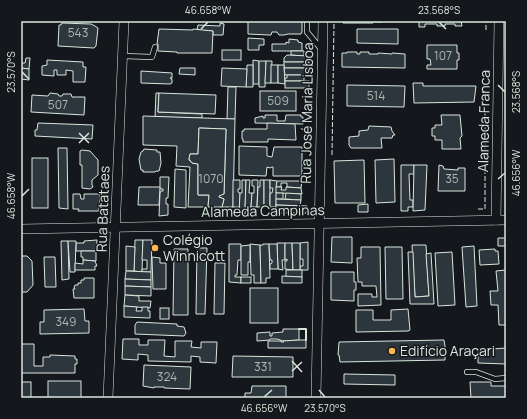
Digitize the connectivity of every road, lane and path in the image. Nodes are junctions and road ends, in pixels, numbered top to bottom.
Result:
1 (124, 21) edge
2 (307, 21) edge
3 (322, 21) edge
4 (499, 21) edge
5 (155, 47) dead end
6 (322, 50) junction
7 (123, 56) junction
8 (501, 220) edge
9 (319, 224) junction
10 (116, 228) junction
11 (21, 229) edge
12 (467, 372) dead end
13 (506, 378) edge
14 (108, 398) edge
15 (316, 398) edge

1 - 7 street, Rua Batataes
2 - 6 lane
3 - 6 street, Rua José Maria Lisboa
4 - 8 street, Alameda Franca
5 - 7 lane
6 - 9 street, Rua José Maria Lisboa
7 - 10 street, Rua Batataes
8 - 9 street, Alameda Campinas
9 - 10 street, Alameda Campinas
9 - 15 street, Rua José Maria Lisboa
10 - 11 street, Alameda Campinas
10 - 14 street, Rua Batataes
12 - 13 lane

